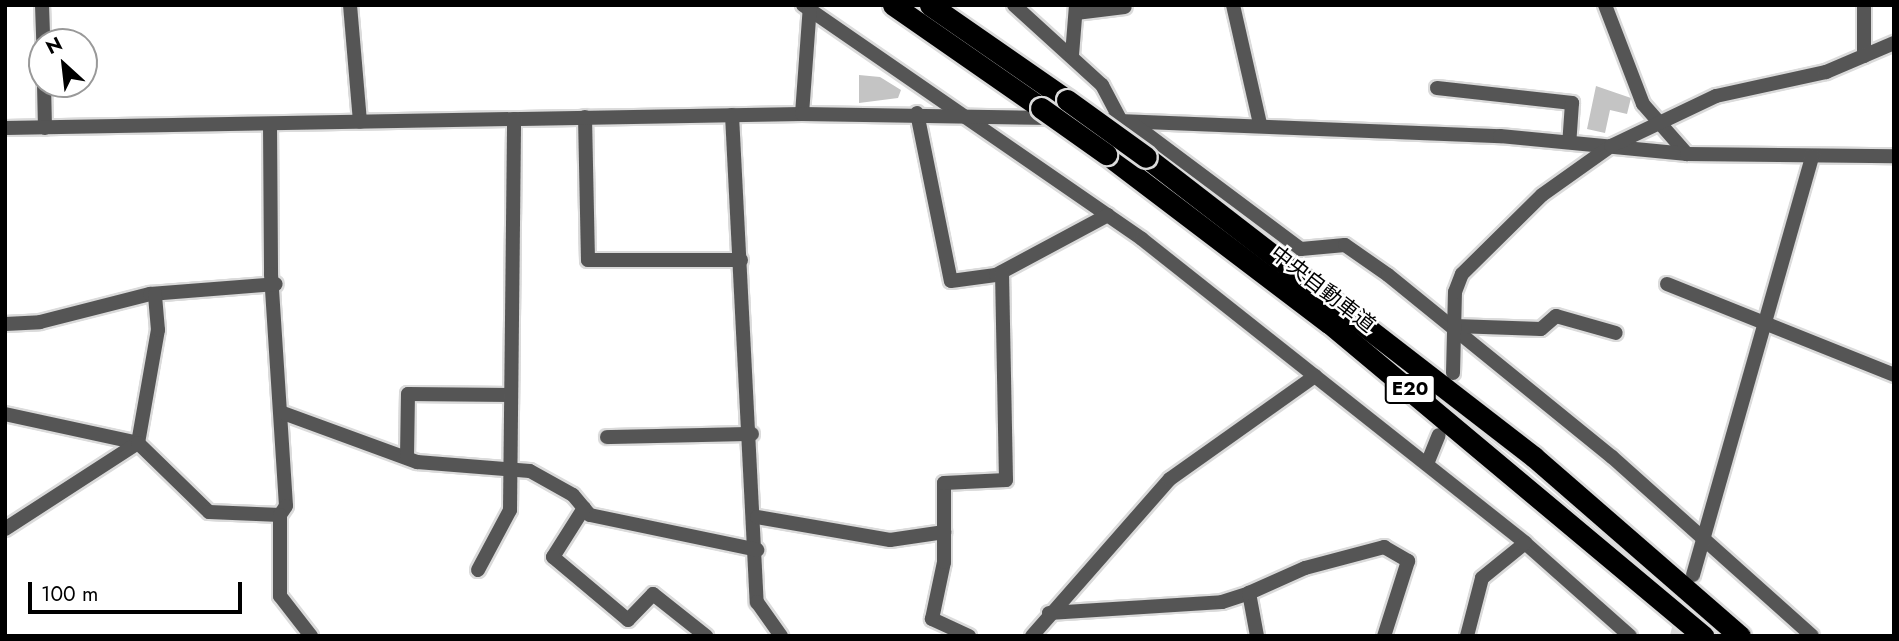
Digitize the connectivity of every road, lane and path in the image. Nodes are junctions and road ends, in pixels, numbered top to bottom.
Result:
1 (42, 5) edge
2 (350, 5) edge
3 (893, 5) edge
4 (930, 5) edge
5 (1014, 5) edge
6 (1233, 5) edge
7 (1605, 5) edge
8 (1864, 5) edge
9 (808, 7) edge
10 (1125, 7) dead end
11 (1076, 9) edge
12 (43, 28) edge
13 (1894, 43) edge
14 (1072, 55) junction
15 (1864, 56) junction
16 (1437, 89) dead end
17 (44, 98) edge
18 (918, 113) junction
19 (964, 113) junction
20 (802, 114) junction
21 (732, 115) junction
22 (585, 117) junction
23 (514, 118) junction
24 (1126, 121) junction
25 (359, 122) junction
26 (1659, 123) junction
27 (270, 124) junction
28 (1261, 124) junction
29 (5, 128) edge
30 (45, 128) junction
31 (1569, 142) junction
32 (1611, 146) junction
33 (1687, 154) junction
34 (1894, 156) edge
35 (1812, 157) junction
36 (1108, 215) junction
37 (741, 260) junction
38 (1002, 272) junction
39 (276, 284) junction
40 (1667, 284) dead end
41 (155, 294) junction
42 (1767, 320) junction
43 (5, 324) edge
44 (1456, 330) junction
45 (1616, 333) dead end
46 (1453, 373) dead end
47 (1894, 375) edge
48 (1315, 376) junction
49 (510, 395) junction
50 (283, 413) junction
51 (5, 414) edge
52 (752, 434) junction
53 (1439, 435) dead end
54 (607, 438) dead end
55 (138, 443) junction
56 (407, 457) junction
57 (1426, 464) junction
58 (509, 470) junction
59 (584, 508) junction
60 (280, 515) junction
61 (757, 517) junction
62 (5, 529) edge
63 (944, 532) junction
64 (1705, 537) junction
65 (1525, 543) junction
66 (757, 550) junction
67 (478, 570) dead end
68 (1693, 575) tunnel mouth
69 (1248, 593) junction
70 (1049, 613) junction
71 (774, 633) edge
72 (311, 636) edge
73 (706, 636) edge
74 (969, 636) edge
75 (1032, 636) edge
76 (1257, 636) edge
77 (1384, 636) edge
78 (1467, 636) edge
79 (1630, 636) edge
80 (1704, 636) edge
81 (1740, 636) edge
82 (1812, 636) edge

1 - 12 street
2 - 25 street
3 - 80 highway, 中央自動車道 / E20, bridge
4 - 81 highway, 中央自動車道 / E20, bridge
5 - 14 street
6 - 28 street
7 - 26 street
8 - 15 street
9 - 19 street
9 - 20 street
10 - 11 street
11 - 14 street
13 - 15 street
14 - 24 street
15 - 26 street
16 - 31 street
17 - 30 street
18 - 19 street
18 - 20 street
18 - 38 street
19 - 24 street
19 - 36 street
20 - 21 street
21 - 22 street
21 - 37 street
22 - 23 street
22 - 37 street
23 - 25 street
23 - 49 street
24 - 28 street
24 - 44 street
25 - 27 street
26 - 32 street
26 - 33 street
27 - 30 street
27 - 39 street
28 - 31 street
29 - 30 street
31 - 32 street
32 - 33 street
32 - 44 street
33 - 35 street
34 - 35 street
35 - 42 street
36 - 38 street
36 - 48 street
37 - 52 street
38 - 63 street
39 - 41 street
39 - 50 street
40 - 42 street
41 - 43 street
41 - 55 street
42 - 47 street
42 - 64 street
44 - 45 street
44 - 46 street
44 - 64 street
48 - 57 street
48 - 70 street
49 - 56 street
49 - 58 street
50 - 56 street
50 - 60 street
51 - 55 street
52 - 54 street
52 - 61 street
53 - 57 street
55 - 60 street
55 - 62 street
56 - 58 street
57 - 65 street
58 - 59 street
58 - 67 street
59 - 66 street
59 - 73 street
60 - 72 street
61 - 63 street
61 - 66 street
63 - 74 street
64 - 68 street
64 - 82 street
65 - 78 street
65 - 79 street
66 - 71 street
69 - 70 street
69 - 76 street
69 - 77 street
70 - 75 street

